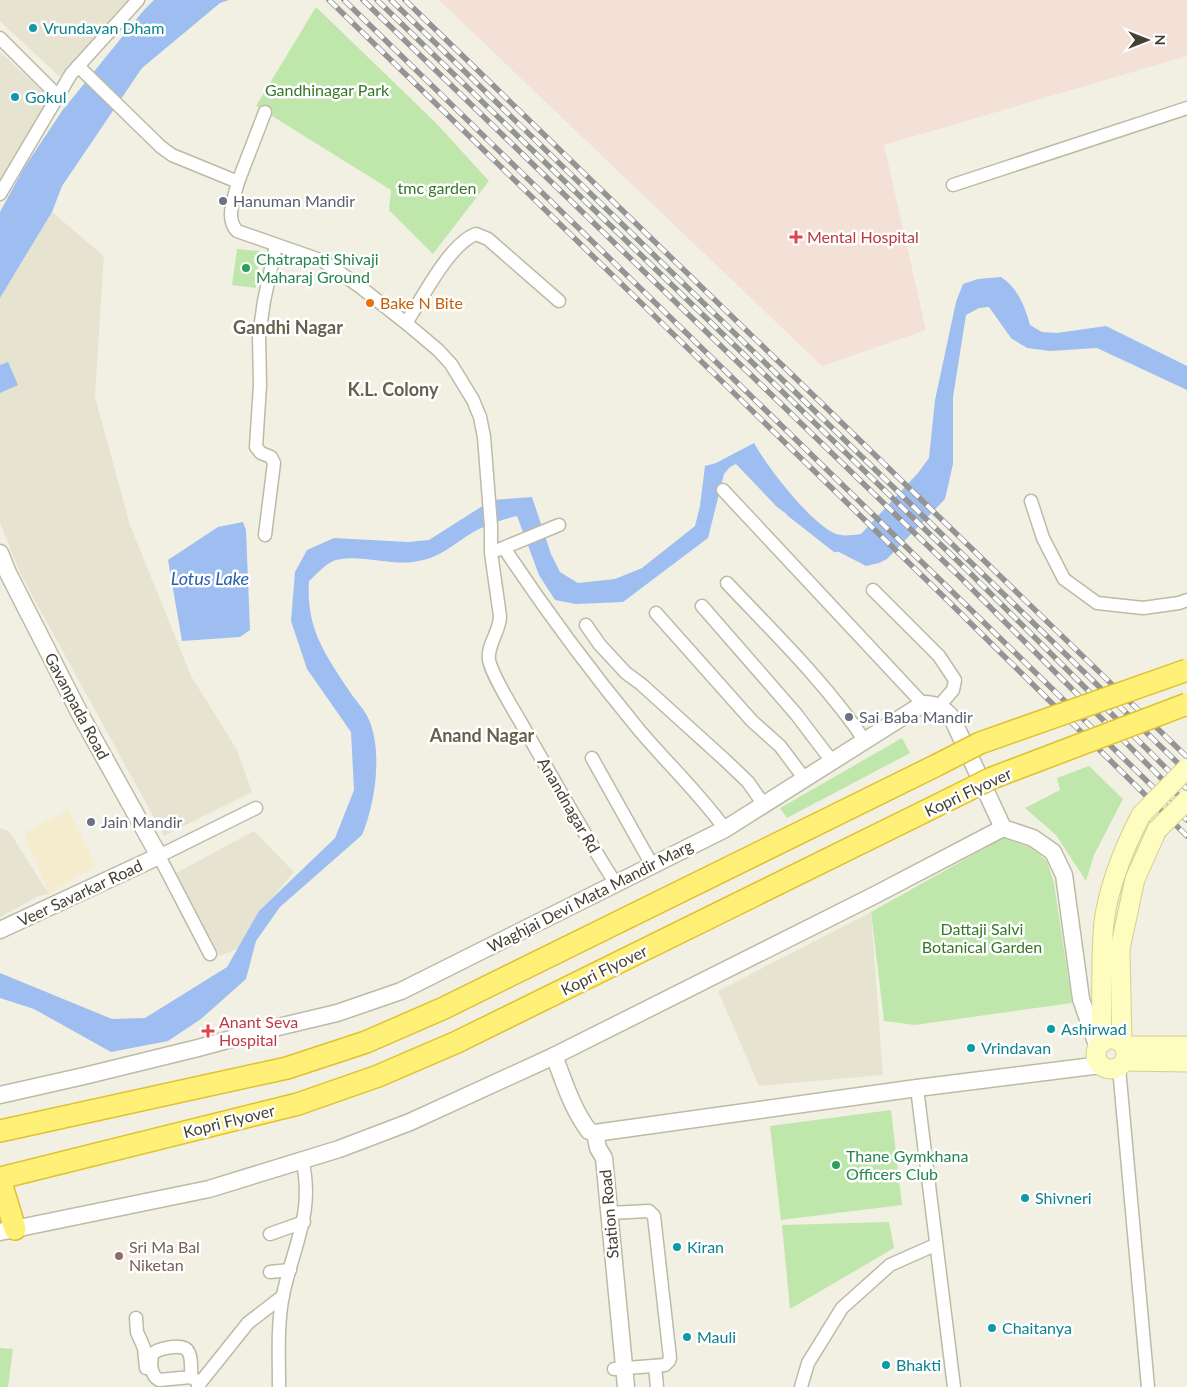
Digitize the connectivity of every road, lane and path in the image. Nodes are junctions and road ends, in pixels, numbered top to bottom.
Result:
1 (138, 0) edge
2 (0, 38) edge
3 (78, 66) junction
4 (58, 96) junction
5 (265, 112) dead end
6 (1186, 112) edge
7 (238, 182) junction
8 (953, 185) dead end
9 (0, 194) edge
10 (276, 245) junction
11 (559, 301) dead end
12 (406, 323) junction
13 (723, 490) dead end
14 (1030, 501) dead end
15 (559, 525) dead end
16 (265, 535) dead end
17 (504, 548) junction
18 (0, 553) edge
19 (491, 553) junction
20 (728, 583) dead end
21 (873, 590) dead end
22 (1187, 600) edge
23 (702, 606) dead end
24 (656, 613) dead end
25 (586, 625) dead end
26 (1187, 670) edge
27 (1187, 704) edge
28 (931, 705) junction
29 (865, 740) junction
30 (592, 758) dead end
31 (831, 760) junction
32 (1187, 768) edge
33 (804, 778) junction
34 (1187, 800) edge
35 (764, 805) junction
36 (256, 808) dead end
37 (725, 828) junction
38 (1003, 828) junction
39 (159, 856) junction
40 (652, 865) junction
41 (616, 884) junction
42 (0, 930) edge
43 (210, 954) dead end
44 (1187, 1046) edge
45 (1113, 1054) junction
46 (554, 1056) junction
47 (1187, 1062) edge
48 (917, 1088) junction
49 (0, 1095) edge
50 (0, 1131) edge
51 (597, 1140) junction
52 (302, 1160) junction
53 (0, 1178) edge
54 (609, 1213) junction
55 (304, 1222) junction
56 (7, 1230) edge
57 (270, 1234) dead end
58 (606, 1241) junction
59 (936, 1245) junction
60 (290, 1270) junction
61 (270, 1272) dead end
62 (283, 1296) junction
63 (136, 1318) dead end
64 (655, 1366) junction
65 (619, 1368) junction
66 (196, 1382) edge
67 (179, 1387) edge
68 (279, 1387) edge
69 (616, 1387) edge
70 (626, 1387) edge
71 (657, 1387) edge
72 (801, 1387) edge
73 (954, 1387) edge
74 (1148, 1387) edge

1 - 3 street
2 - 4 street
3 - 4 street
3 - 7 street
4 - 9 street
5 - 7 street
6 - 8 street
7 - 10 street, Anandnagar Rd
10 - 12 street, Anandnagar Rd
10 - 16 street
11 - 12 street
12 - 19 street, Anandnagar Rd
13 - 28 street
14 - 22 street
15 - 17 street
17 - 19 street
17 - 37 street
18 - 39 street, Gavanpada Road
19 - 41 street, Anandnagar Rd
20 - 29 street
21 - 28 street
23 - 31 street
24 - 33 street
25 - 35 street
26 - 50 highway, bridge
27 - 53 highway, Kopri Flyover, bridge
28 - 29 street, Waghjai Devi Mata Mandir Marg
28 - 38 street
29 - 31 street, Waghjai Devi Mata Mandir Marg
30 - 40 street
31 - 33 street, Waghjai Devi Mata Mandir Marg
32 - 45 main road, bridge
33 - 35 street, Waghjai Devi Mata Mandir Marg
34 - 45 main road, bridge
35 - 37 street, Waghjai Devi Mata Mandir Marg
36 - 39 street
37 - 40 street, Waghjai Devi Mata Mandir Marg
38 - 45 street
38 - 46 street
39 - 42 street, Veer Savarkar Road
39 - 43 street
40 - 41 street, Waghjai Devi Mata Mandir Marg
41 - 49 street, Waghjai Devi Mata Mandir Marg
44 - 45 main road
45 - 47 main road
45 - 48 street
45 - 74 street
46 - 51 street, Station Road
46 - 52 street
48 - 51 street
48 - 59 street
51 - 54 street, Station Road
51 - 58 street
52 - 55 street
52 - 56 street
53 - 56 highway
54 - 58 street, Station Road
54 - 64 street
55 - 57 street
55 - 60 street
58 - 65 street, Station Road
59 - 72 street
59 - 73 street
60 - 61 street
60 - 62 street
62 - 66 street
62 - 68 street
63 - 67 street
64 - 65 street
64 - 71 street
65 - 69 street
65 - 70 street, Station Road

